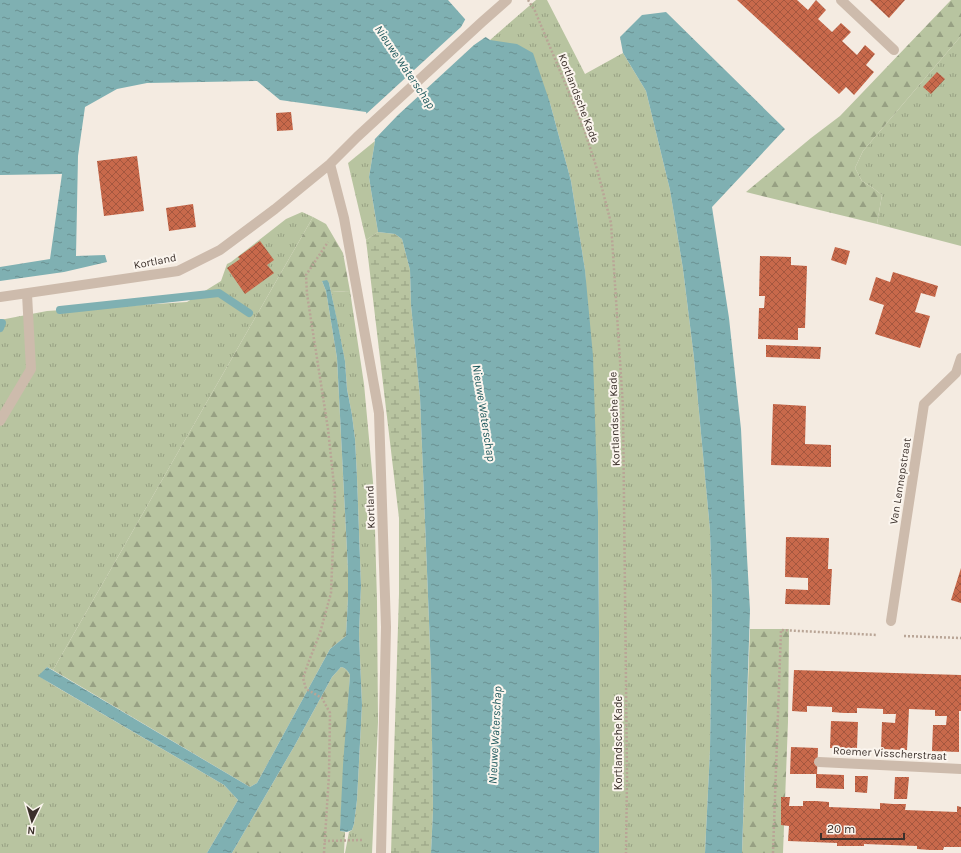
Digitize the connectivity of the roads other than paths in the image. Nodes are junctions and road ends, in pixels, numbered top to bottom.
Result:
1 (507, 0) edge
2 (841, 0) edge
3 (894, 50) dead end
4 (330, 164) junction
5 (26, 294) junction
6 (0, 298) edge
7 (961, 358) edge
8 (0, 421) edge
9 (891, 621) dead end
10 (819, 762) dead end
11 (961, 769) edge
12 (381, 853) edge

1 - 4 street, Kortland
2 - 3 street
4 - 5 street, Kortland
4 - 12 street, Kortland
5 - 6 street, Kortland
5 - 8 street
7 - 9 street, Van Lennepstraat
10 - 11 street, Roemer Visscherstraat

